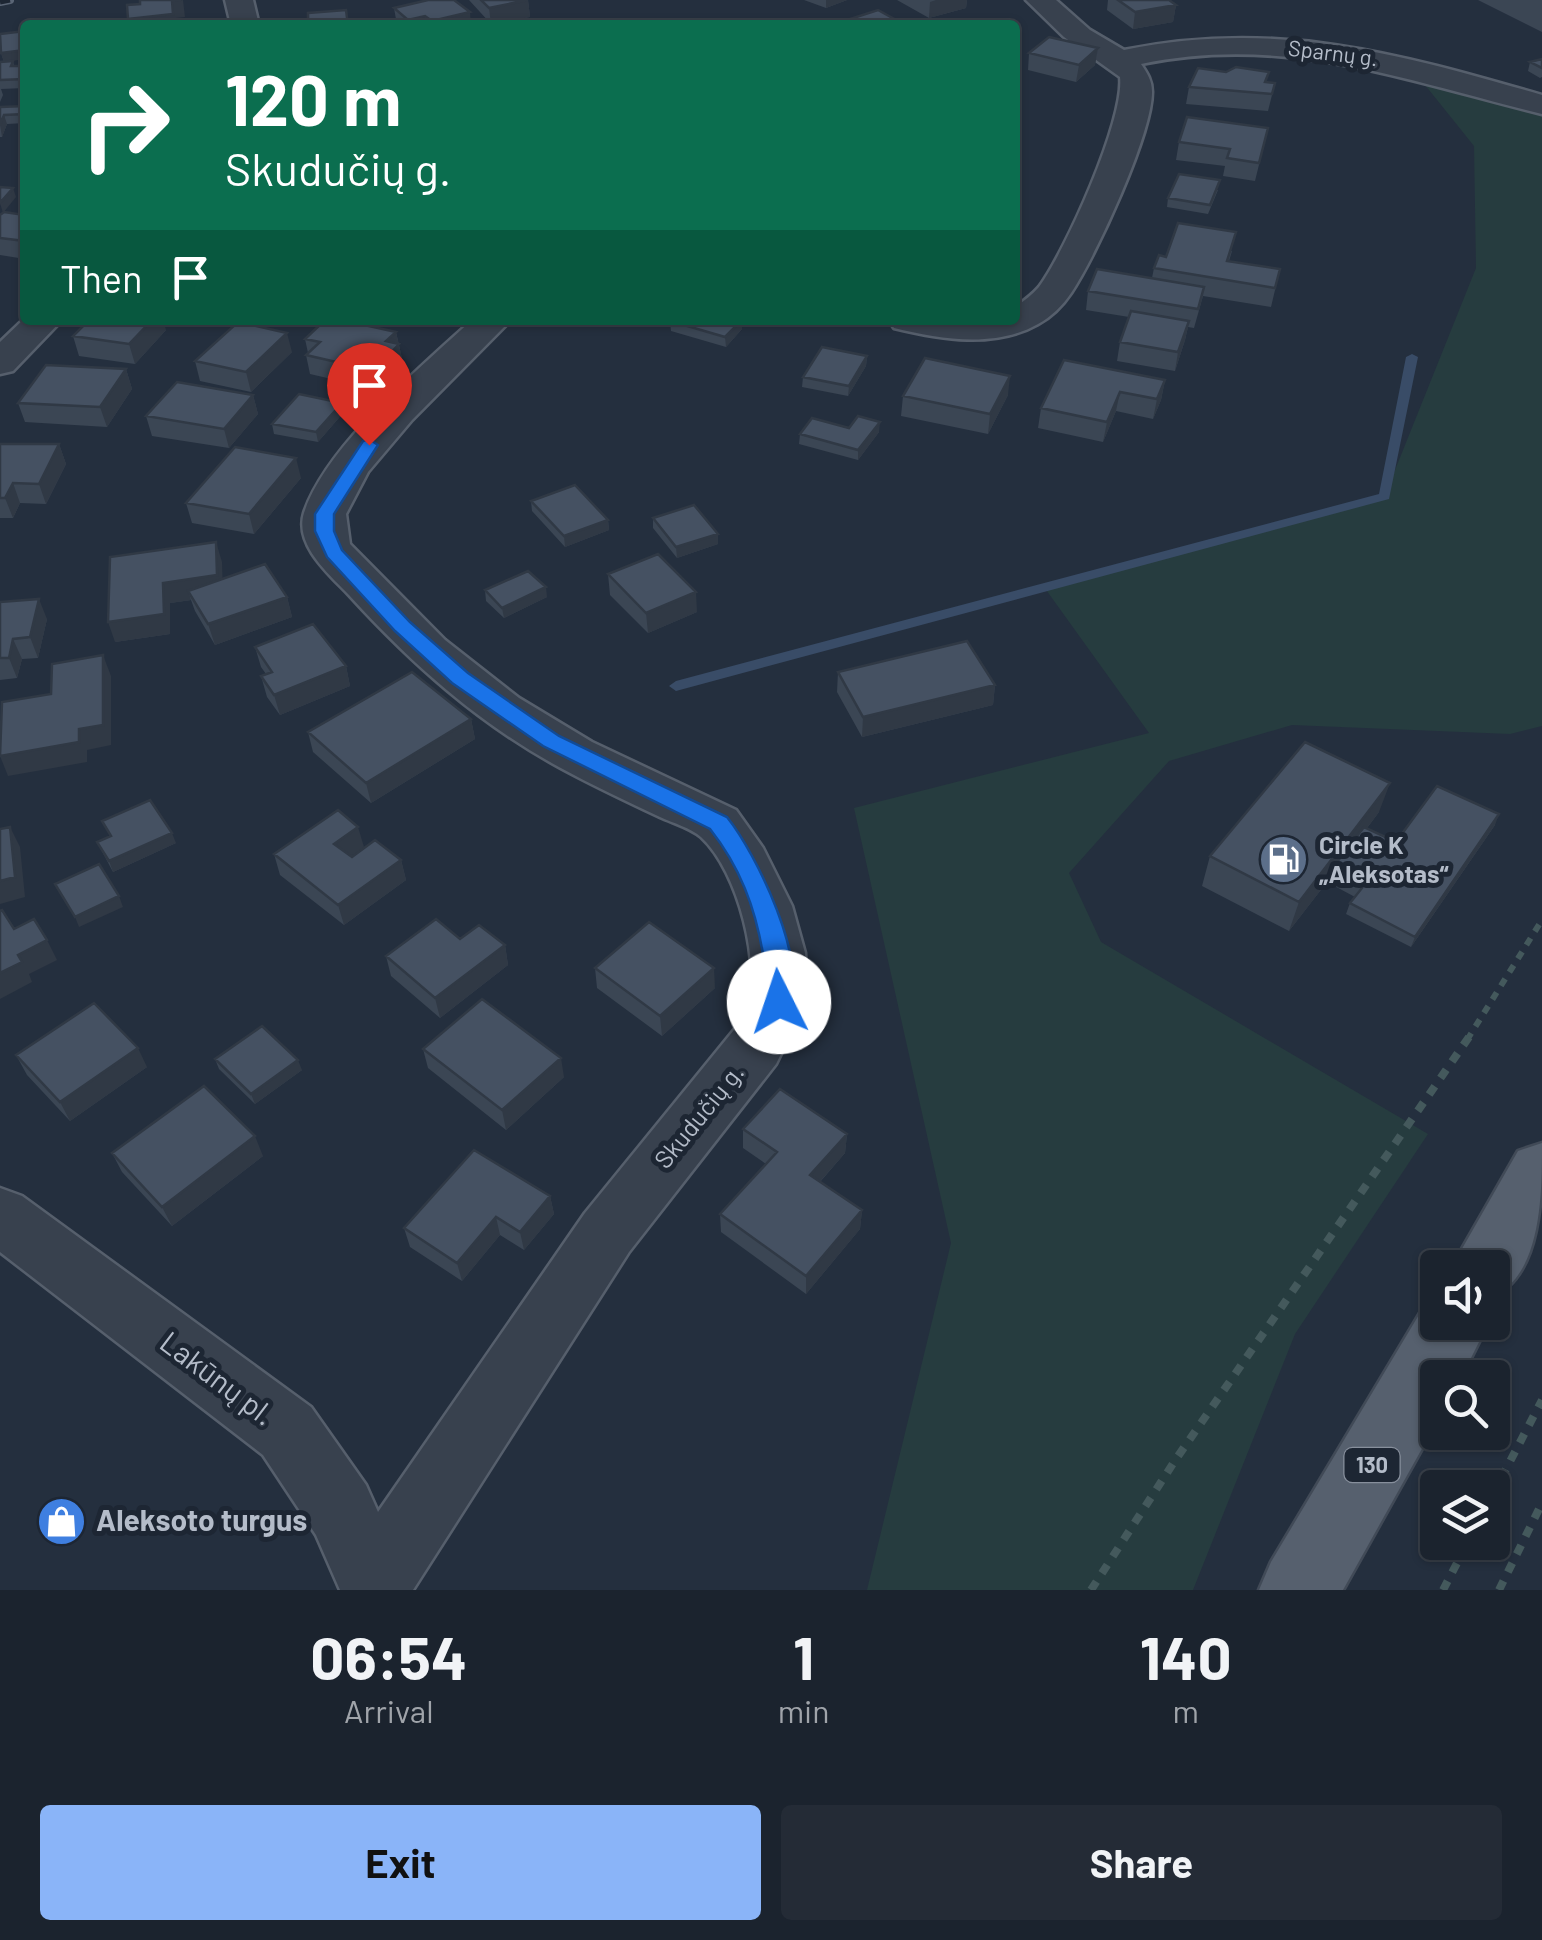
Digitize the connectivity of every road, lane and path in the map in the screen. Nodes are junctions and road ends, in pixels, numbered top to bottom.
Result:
1 (1040, 0) edge
2 (1118, 60) junction
3 (1542, 104) edge
4 (1020, 321) edge
5 (39, 325) edge
6 (488, 325) edge
7 (937, 325) edge
8 (1001, 325) edge
9 (0, 363) edge
10 (1542, 920) edge
11 (1542, 1172) edge
12 (0, 1216) edge
13 (1496, 1250) edge
14 (1444, 1340) edge
15 (1542, 1400) edge
16 (1506, 1470) edge
17 (1542, 1503) edge
18 (1459, 1560) edge
19 (376, 1585) edge
20 (1091, 1590) edge
21 (1299, 1590) edge
22 (1444, 1590) edge
23 (1499, 1590) edge

1 - 2 street
2 - 3 street, Sparnų g.
2 - 4 street
5 - 9 street
6 - 19 street, Skudučių g.
7 - 8 street
10 - 20 path
11 - 13 main road
12 - 19 street, Lakūnų pl.
14 - 21 main road, 130
15 - 16 path
17 - 23 path
18 - 22 path

